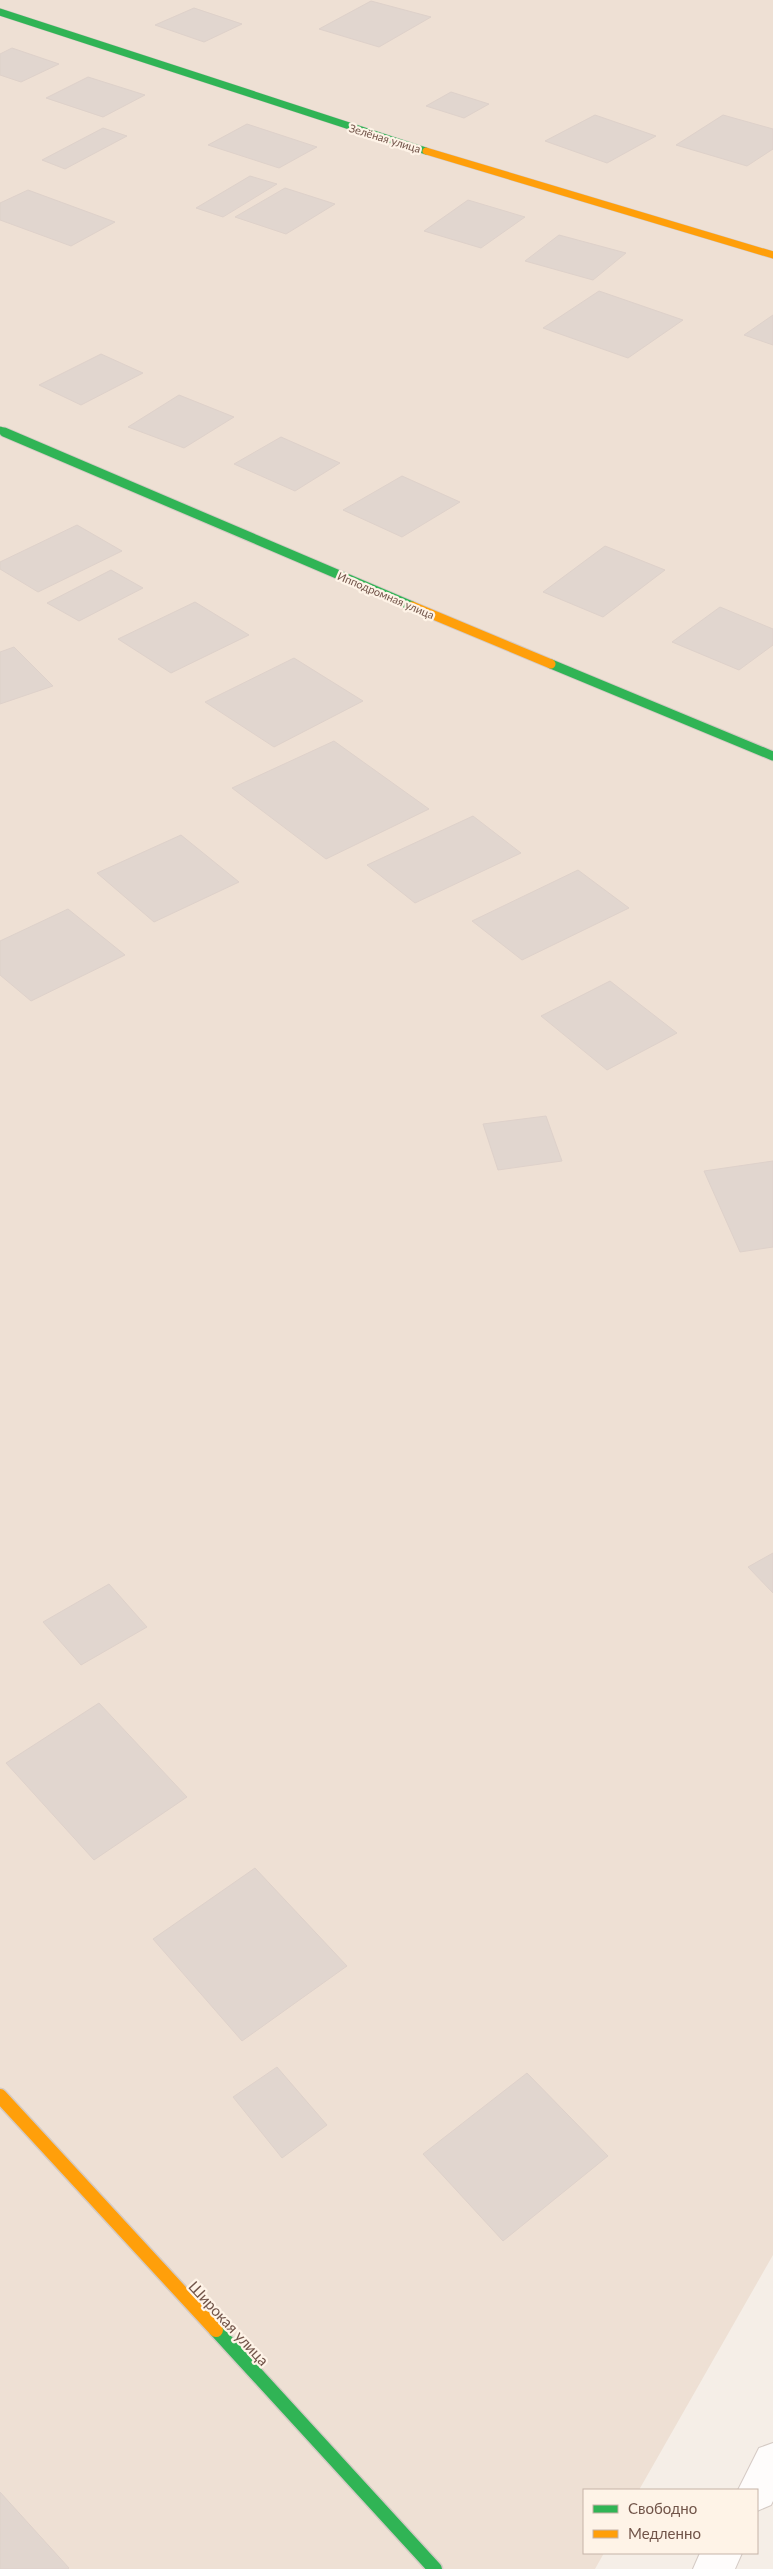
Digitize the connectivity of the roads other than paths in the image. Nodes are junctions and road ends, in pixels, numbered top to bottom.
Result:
1 (0, 12) edge
2 (773, 255) edge
3 (0, 430) edge
4 (773, 756) edge
5 (0, 2096) edge
6 (773, 2462) edge
7 (758, 2489) edge
8 (721, 2554) edge
9 (436, 2569) edge
10 (713, 2569) edge

1 - 2 street, Зелёная улица
3 - 4 street, Ипподромная улица
5 - 9 street, Широкая улица
6 - 7 street
8 - 10 street

